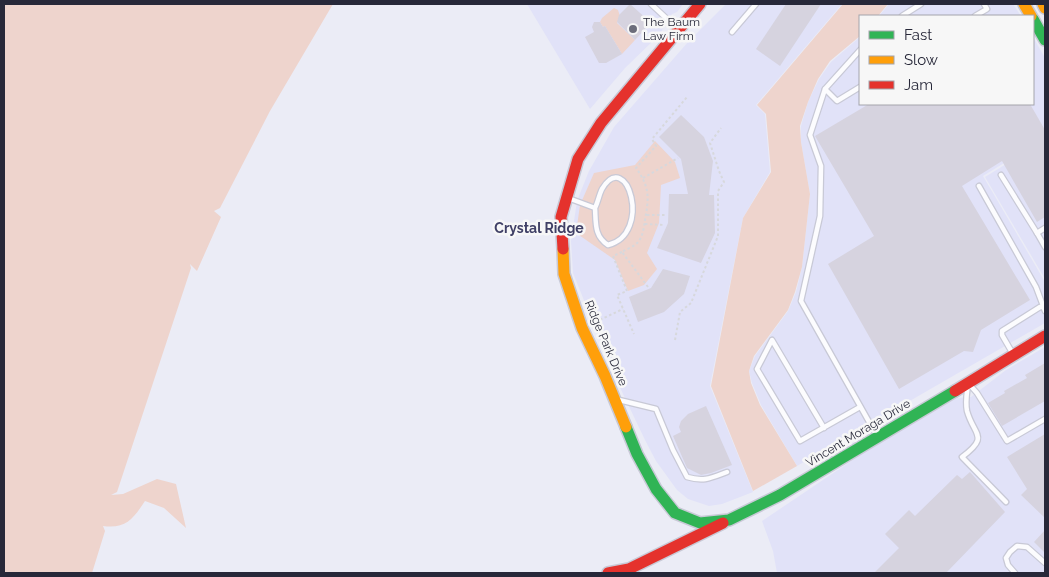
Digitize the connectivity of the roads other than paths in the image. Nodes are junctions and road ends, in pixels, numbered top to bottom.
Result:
1 (650, 4) edge
2 (700, 4) edge
3 (756, 4) edge
4 (921, 4) edge
5 (984, 4) edge
6 (1024, 4) edge
7 (1043, 4) edge
8 (1045, 8) edge
9 (904, 15) edge
10 (977, 15) edge
11 (1030, 15) edge
12 (1034, 21) edge
13 (679, 30) junction
14 (732, 32) dead end
15 (1045, 40) edge
16 (859, 51) edge
17 (859, 88) edge
18 (825, 89) junction
19 (1001, 175) dead end
20 (980, 186) dead end
21 (567, 197) junction
22 (596, 208) junction
23 (1045, 228) edge
24 (1037, 233) junction
25 (1045, 247) edge
26 (1044, 309) edge
27 (1045, 336) edge
28 (1014, 355) junction
29 (968, 383) junction
30 (614, 399) junction
31 (860, 407) junction
32 (1045, 419) edge
33 (824, 428) junction
34 (878, 437) junction
35 (727, 472) dead end
36 (1006, 502) dead end
37 (675, 513) joint
38 (729, 520) junction
39 (1045, 563) edge
40 (608, 573) edge
41 (1015, 573) edge

1 - 13 lane
2 - 13 street, Ridge Park Drive
3 - 14 lane
4 - 9 lane
5 - 10 lane
6 - 11 street
7 - 8 street
12 - 15 street
13 - 21 street, Ridge Park Drive
16 - 18 lane
17 - 18 lane
18 - 31 lane
19 - 24 lane
20 - 26 lane
21 - 22 lane
21 - 30 street, Ridge Park Drive
22 - 22 lane
23 - 24 lane
24 - 25 lane
26 - 28 lane
27 - 28 street, Vincent Moraga Drive
28 - 29 street, Vincent Moraga Drive
29 - 32 lane
29 - 34 street, Vincent Moraga Drive
29 - 36 lane
30 - 35 lane
30 - 37 street, Ridge Park Drive
31 - 33 lane
31 - 34 lane
33 - 33 lane
34 - 38 street, Vincent Moraga Drive
37 - 38 street, Vincent Moraga Drive
38 - 40 street
39 - 41 lane

